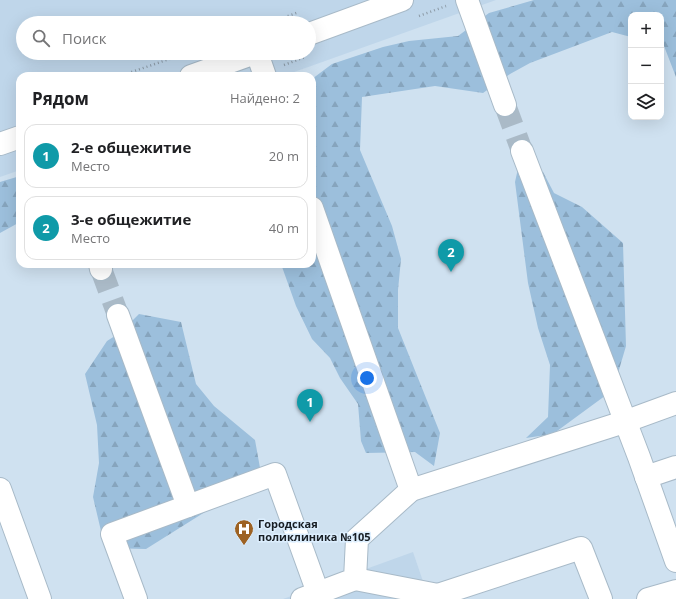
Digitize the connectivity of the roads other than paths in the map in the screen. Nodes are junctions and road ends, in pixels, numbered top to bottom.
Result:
1 (402, 0) edge
2 (467, 0) edge
3 (316, 31) edge
4 (236, 60) edge
5 (259, 60) edge
6 (201, 72) edge
7 (263, 72) edge
8 (505, 105) tunnel mouth
9 (16, 138) edge
10 (0, 144) edge
11 (522, 151) tunnel mouth
12 (316, 219) edge
13 (118, 315) tunnel mouth
14 (676, 403) edge
15 (624, 422) junction
16 (676, 467) edge
17 (646, 477) junction
18 (0, 489) edge
19 (412, 490) junction
20 (188, 506) junction
21 (676, 561) edge
22 (355, 579) junction
23 (676, 591) edge
24 (310, 596) edge
25 (438, 597) edge
26 (40, 599) edge
27 (136, 599) edge
28 (601, 599) edge
29 (648, 599) edge

1 - 3 street
2 - 8 street
4 - 6 street
5 - 7 street
9 - 10 street
11 - 15 street
12 - 19 street
13 - 20 street
14 - 15 street
15 - 17 street
15 - 19 street
16 - 17 street
17 - 21 street
18 - 26 street
19 - 22 street
20 - 24 street
20 - 27 street
22 - 24 street
22 - 25 street
23 - 29 street
25 - 28 street

